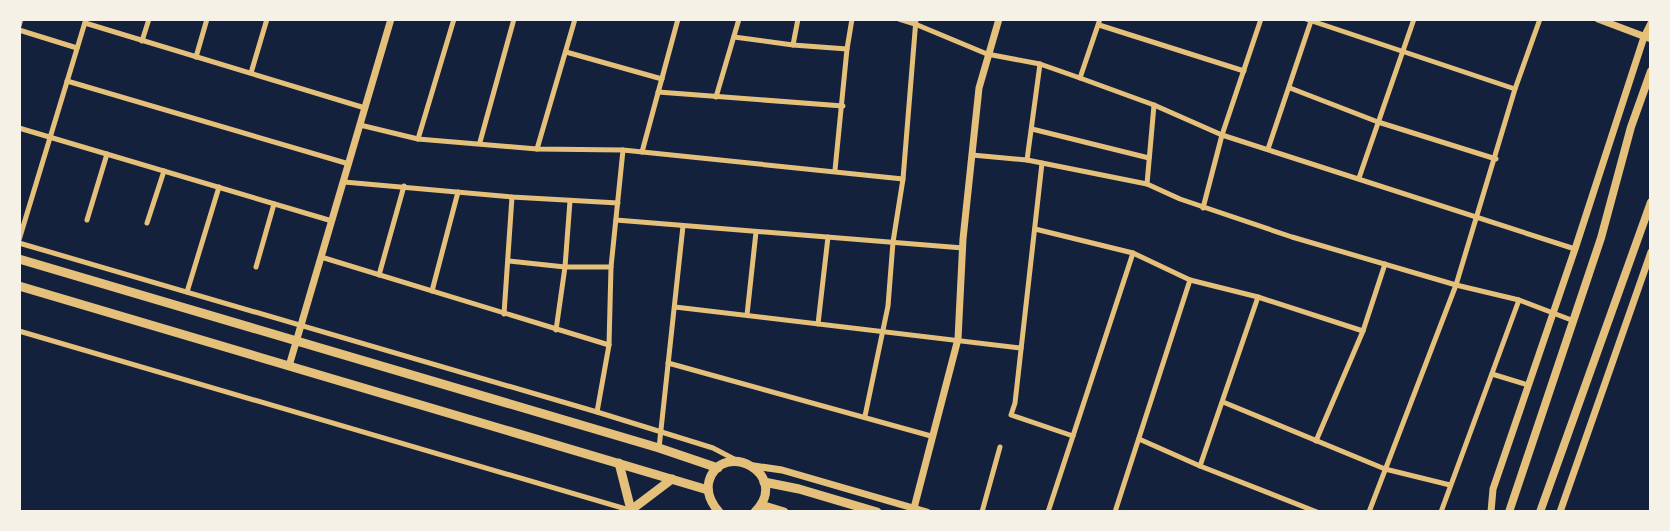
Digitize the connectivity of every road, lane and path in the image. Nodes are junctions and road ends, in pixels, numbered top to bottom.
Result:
1 (22, 19) edge
2 (149, 19) edge
3 (207, 19) edge
4 (267, 19) edge
5 (391, 19) edge
6 (454, 19) edge
7 (514, 19) edge
8 (575, 19) edge
9 (677, 19) edge
10 (739, 19) edge
11 (798, 19) edge
12 (852, 19) edge
13 (899, 19) edge
14 (999, 19) edge
15 (1261, 19) edge
16 (1413, 19) edge
17 (1540, 19) edge
18 (1598, 19) edge
19 (1308, 20) edge
20 (85, 21) edge
21 (915, 21) edge
22 (1100, 22) edge
23 (1651, 23) edge
24 (19, 28) edge
25 (734, 37) junction
26 (1647, 38) edge
27 (142, 41) junction
28 (793, 45) junction
29 (77, 48) junction
30 (847, 49) junction
31 (566, 52) junction
32 (1401, 52) junction
33 (987, 54) junction
34 (196, 57) junction
35 (1040, 64) junction
36 (1244, 71) junction
37 (1651, 71) edge
38 (251, 74) junction
39 (1080, 78) junction
40 (662, 79) junction
41 (67, 81) junction
42 (1290, 88) junction
43 (1516, 89) junction
44 (658, 92) junction
45 (716, 97) junction
46 (1154, 104) junction
47 (843, 106) junction
48 (365, 108) junction
49 (1378, 122) junction
50 (360, 125) junction
51 (19, 128) edge
52 (1032, 129) junction
53 (1222, 135) junction
54 (50, 137) junction
55 (418, 139) junction
56 (480, 142) junction
57 (537, 149) junction
58 (1268, 149) junction
59 (623, 150) junction
60 (642, 152) junction
61 (107, 154) junction
62 (972, 155) junction
63 (1149, 158) junction
64 (1496, 159) junction
65 (1027, 160) junction
66 (1042, 163) junction
67 (349, 164) junction
68 (835, 170) junction
69 (164, 171) junction
70 (903, 178) junction
71 (1359, 178) junction
72 (344, 182) junction
73 (1147, 184) junction
74 (404, 186) junction
75 (219, 187) junction
76 (458, 192) junction
77 (512, 197) junction
78 (570, 201) junction
79 (1651, 202) edge
80 (618, 203) junction
81 (274, 204) junction
82 (1203, 208) junction
83 (1477, 218) junction
84 (87, 220) dead end
85 (332, 220) junction
86 (616, 220) junction
87 (147, 223) dead end
88 (683, 226) junction
89 (1035, 229) junction
90 (756, 232) junction
91 (828, 237) junction
92 (19, 242) edge
93 (893, 243) junction
94 (963, 248) junction
95 (1575, 249) junction
96 (1133, 253) junction
97 (1632, 256) junction
98 (321, 257) junction
99 (1650, 257) edge
100 (19, 259) edge
101 (509, 261) junction
102 (1385, 264) junction
103 (256, 267) dead end
104 (565, 267) junction
105 (611, 267) junction
106 (379, 275) junction
107 (1190, 280) junction
108 (1456, 285) junction
109 (19, 286) edge
110 (432, 291) junction
111 (187, 292) junction
112 (1258, 297) junction
113 (1519, 300) junction
114 (675, 307) junction
115 (1553, 312) junction
116 (504, 314) junction
117 (747, 316) junction
118 (1574, 321) junction
119 (818, 324) junction
120 (301, 326) junction
121 (556, 330) junction
122 (19, 331) edge
123 (1363, 331) junction
124 (883, 332) junction
125 (958, 339) junction
126 (297, 341) junction
127 (609, 345) junction
128 (1021, 348) junction
129 (668, 363) junction
130 (289, 366) junction
131 (1492, 374) junction
132 (1528, 385) junction
133 (1223, 402) junction
134 (597, 412) junction
135 (865, 416) junction
136 (662, 432) junction
137 (931, 436) junction
138 (1073, 436) junction
139 (1139, 439) junction
140 (1316, 441) junction
141 (1000, 447) dead end
142 (659, 448) junction
143 (737, 461) junction
144 (619, 463) junction
145 (1200, 466) junction
146 (754, 467) junction
147 (718, 468) junction
148 (1385, 469) junction
149 (672, 479) junction
150 (764, 482) junction
151 (1450, 485) junction
152 (708, 490) junction
153 (914, 508) junction
154 (758, 509) edge
155 (634, 511) edge
156 (718, 511) edge
157 (784, 512) edge
158 (877, 512) edge
159 (927, 512) edge
160 (982, 512) edge
161 (1048, 512) edge
162 (1115, 512) edge
163 (1317, 512) edge
164 (1369, 512) edge
165 (1441, 512) edge
166 (1490, 512) edge
167 (1510, 512) edge
168 (1540, 512) edge
169 (1560, 512) edge

1 - 24 street
2 - 27 street
3 - 34 street
4 - 38 street
5 - 48 street
6 - 55 street
7 - 56 street
8 - 31 street
9 - 40 street
10 - 25 street
11 - 28 street
12 - 30 street
13 - 21 street
14 - 33 street
15 - 36 street
16 - 32 street
17 - 43 street
18 - 26 street
19 - 32 street
19 - 42 street
20 - 27 street
20 - 29 street
21 - 33 street
21 - 70 street
22 - 36 street
22 - 39 street
23 - 26 street
24 - 29 street
25 - 28 street
25 - 45 street
26 - 95 street
27 - 34 street
28 - 30 street
29 - 41 street
30 - 47 street
31 - 40 street
31 - 57 street
32 - 43 street
32 - 49 street
33 - 35 street
33 - 62 street
34 - 38 street
35 - 39 street
35 - 52 street
36 - 53 street
37 - 118 main road
38 - 48 street
39 - 46 street
40 - 44 street
41 - 54 street
41 - 67 street
42 - 49 street
42 - 58 street
43 - 64 street
44 - 45 street
44 - 60 street
45 - 47 street
46 - 53 street
46 - 63 street
47 - 68 street
48 - 50 street
49 - 64 street
49 - 71 street
50 - 55 street
50 - 67 street
51 - 54 street
52 - 63 street
52 - 65 street
53 - 58 street
53 - 82 street
54 - 61 street
54 - 92 street
55 - 56 street
56 - 57 street
57 - 59 street
58 - 71 street
59 - 60 street
59 - 80 street
60 - 68 street
61 - 69 street
61 - 84 street
62 - 65 street
62 - 94 street
63 - 73 street
64 - 83 street
65 - 66 street
66 - 73 street
66 - 89 street
67 - 72 street
68 - 70 street
69 - 75 street
69 - 87 street
70 - 93 street
71 - 83 street
72 - 74 street
72 - 85 street
73 - 82 street
74 - 76 street
74 - 106 street
75 - 81 street
75 - 111 street
76 - 77 street
76 - 110 street
77 - 78 street
77 - 101 street
78 - 80 street
78 - 104 street
79 - 97 main road
80 - 86 street
81 - 85 street
81 - 103 street
82 - 102 street
83 - 95 street
83 - 108 street
85 - 98 street
86 - 88 street
86 - 105 street
88 - 90 street
88 - 114 street
89 - 96 street
89 - 128 street
90 - 91 street
90 - 117 street
91 - 93 street
91 - 119 street
92 - 111 street
93 - 94 street
93 - 124 street
94 - 125 street
95 - 115 street
96 - 107 street
96 - 138 street
97 - 99 street
97 - 168 main road
98 - 106 street
98 - 120 street
99 - 169 street
100 - 126 main road
101 - 104 street
101 - 116 street
102 - 108 street
102 - 123 street
104 - 105 street
104 - 121 street
105 - 127 street
106 - 110 street
107 - 112 street
107 - 139 street
108 - 113 street
108 - 148 street
109 - 130 main road
110 - 116 street
111 - 120 street
112 - 123 street
112 - 133 street
113 - 115 street
113 - 131 street
114 - 117 street
114 - 129 street
115 - 118 street
115 - 132 street
116 - 121 street
117 - 119 street
118 - 167 main road
119 - 124 street
120 - 126 street
120 - 134 street
121 - 127 street
122 - 155 street
123 - 140 street
124 - 125 street
124 - 135 street
125 - 128 street
125 - 137 street
126 - 130 street
126 - 142 main road
127 - 134 street
128 - 138 street
129 - 135 street
129 - 136 street
130 - 144 main road
131 - 132 street
131 - 151 street
132 - 166 street
133 - 140 street
133 - 145 street
134 - 136 street
135 - 137 street
136 - 142 street
136 - 143 street
137 - 153 street
138 - 161 street
139 - 145 street
139 - 162 street
140 - 148 street
141 - 160 street
142 - 147 main road
143 - 146 main road
143 - 147 main road
144 - 149 main road
144 - 155 main road
145 - 163 street
146 - 150 main road
146 - 153 street
147 - 152 main road
148 - 151 street
148 - 164 street
149 - 152 main road
149 - 155 main road
150 - 154 main road
150 - 158 main road
151 - 165 street
152 - 156 main road
153 - 159 street
154 - 157 main road

